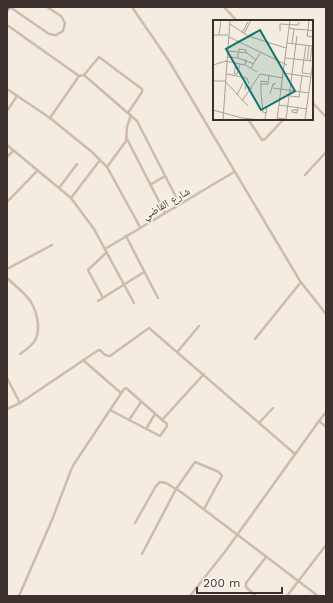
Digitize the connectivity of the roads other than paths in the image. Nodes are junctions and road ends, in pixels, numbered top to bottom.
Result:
1 (10, 7) edge
2 (47, 7) edge
3 (132, 7) edge
4 (224, 7) edge
5 (7, 10) edge
6 (237, 20) edge
7 (7, 25) edge
8 (84, 75) junction
9 (79, 76) junction
10 (7, 89) edge
11 (17, 96) junction
12 (313, 103) edge
13 (7, 111) edge
14 (130, 114) junction
15 (326, 117) edge
16 (50, 118) junction
17 (249, 120) edge
18 (282, 120) edge
19 (127, 139) junction
20 (7, 145) edge
21 (13, 151) junction
22 (326, 152) edge
23 (7, 158) edge
24 (100, 160) junction
25 (77, 164) dead end
26 (107, 167) junction
27 (37, 171) junction
28 (234, 172) junction
29 (305, 174) dead end
30 (165, 176) junction
31 (150, 185) junction
32 (58, 188) junction
33 (71, 198) junction
34 (7, 202) edge
35 (175, 208) junction
36 (165, 214) junction
37 (140, 227) junction
38 (126, 236) junction
39 (52, 245) dead end
40 (106, 250) junction
41 (7, 269) edge
42 (144, 272) junction
43 (7, 278) edge
44 (301, 282) junction
45 (124, 286) junction
46 (103, 298) junction
47 (158, 298) dead end
48 (98, 301) dead end
49 (134, 303) dead end
50 (326, 314) edge
51 (199, 326) dead end
52 (255, 339) dead end
53 (178, 351) junction
54 (20, 354) dead end
55 (83, 360) junction
56 (204, 374) junction
57 (7, 378) edge
58 (121, 393) junction
59 (141, 402) junction
60 (20, 403) junction
61 (273, 408) dead end
62 (7, 409) edge
63 (110, 410) junction
64 (326, 412) edge
65 (155, 414) junction
66 (129, 420) junction
67 (162, 420) junction
68 (319, 421) junction
69 (259, 423) junction
70 (326, 427) edge
71 (146, 429) junction
72 (295, 454) junction
73 (176, 489) junction
74 (204, 509) junction
75 (135, 522) dead end
76 (237, 535) junction
77 (326, 545) edge
78 (142, 554) dead end
79 (266, 557) junction
80 (298, 581) junction
81 (19, 596) edge
82 (190, 596) edge
83 (256, 596) edge
84 (287, 596) edge
85 (318, 596) edge

1 - 2 street
1 - 5 main road
3 - 28 street
4 - 6 street
7 - 9 street
8 - 9 street
8 - 14 street
8 - 14 street
9 - 16 street
10 - 11 street
11 - 13 street
11 - 16 street
12 - 15 street
14 - 19 street
14 - 30 street
16 - 24 street
17 - 18 street
19 - 26 street
19 - 31 street
20 - 21 street
21 - 23 street
21 - 27 street
22 - 29 street
24 - 26 street
24 - 33 street
25 - 32 street
26 - 37 street
27 - 32 street
27 - 34 street
28 - 35 street, شارع القاضي
28 - 44 street
30 - 31 street
30 - 35 street
31 - 36 street
32 - 33 street
33 - 40 street
35 - 36 street, شارع القاضي
36 - 37 street, شارع القاضي
37 - 38 street, شارع القاضي
38 - 40 street, شارع القاضي
38 - 42 street
39 - 41 street
40 - 45 street
40 - 46 street, شارع القاضي
42 - 45 street
42 - 47 street
43 - 54 street
44 - 50 street
44 - 52 street
45 - 46 street
45 - 49 street
46 - 48 street
51 - 53 street
53 - 55 street
53 - 56 street
55 - 58 street
55 - 60 street
56 - 67 street
56 - 69 street
57 - 60 street
58 - 59 street
58 - 63 street
59 - 65 street
59 - 66 street
60 - 62 street
61 - 69 street
63 - 66 street
63 - 81 street
64 - 68 street
65 - 67 street
65 - 71 street
66 - 71 street
67 - 71 street
68 - 70 street
68 - 72 street
69 - 72 street
72 - 76 street
73 - 74 street
73 - 74 street
73 - 75 street
73 - 78 street
74 - 76 street
76 - 79 street
76 - 82 street
77 - 80 street
79 - 80 street
79 - 83 street
80 - 84 street
80 - 85 street

